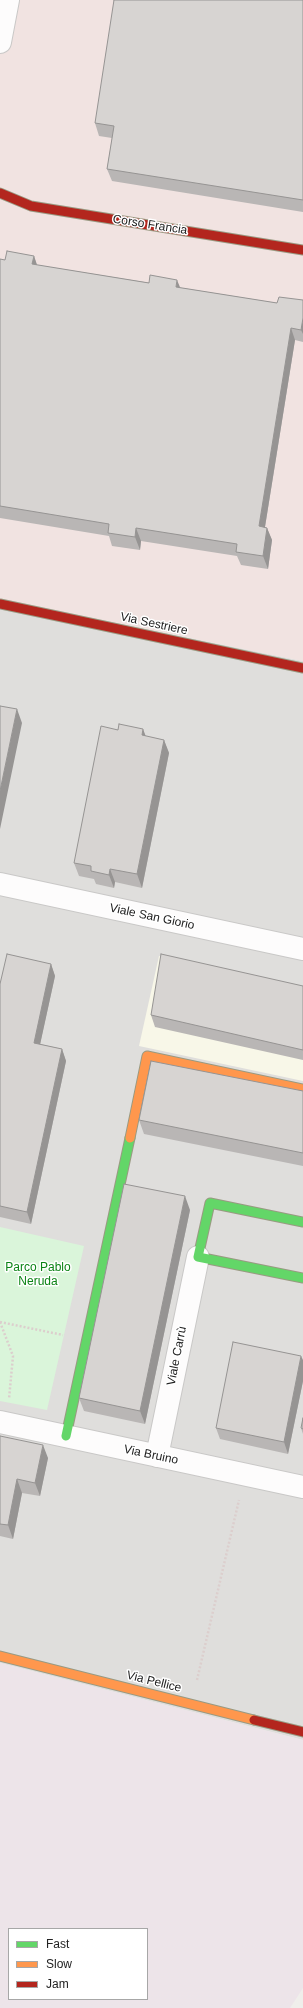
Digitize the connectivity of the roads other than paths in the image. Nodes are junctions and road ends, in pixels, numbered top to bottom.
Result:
1 (8, 0) edge
2 (0, 42) edge
3 (0, 193) edge
4 (303, 250) edge
5 (0, 604) edge
6 (303, 668) edge
7 (0, 884) edge
8 (303, 949) edge
9 (303, 1089) edge
10 (303, 1222) edge
11 (198, 1257) junction
12 (303, 1278) edge
13 (2, 1423) edge
14 (66, 1436) junction
15 (157, 1456) junction
16 (303, 1487) edge
17 (0, 1656) edge
18 (303, 1732) edge

1 - 2 street
3 - 4 street, Corso Francia
5 - 6 street, Via Sestriere
7 - 8 street, Viale San Giorio
9 - 14 street
10 - 11 street, Viale Carrù
11 - 12 street
11 - 15 street, Viale Carrù
13 - 14 street, Via Bruino
14 - 15 street, Via Bruino
15 - 16 street, Via Bruino
17 - 18 street, Via Pellice

